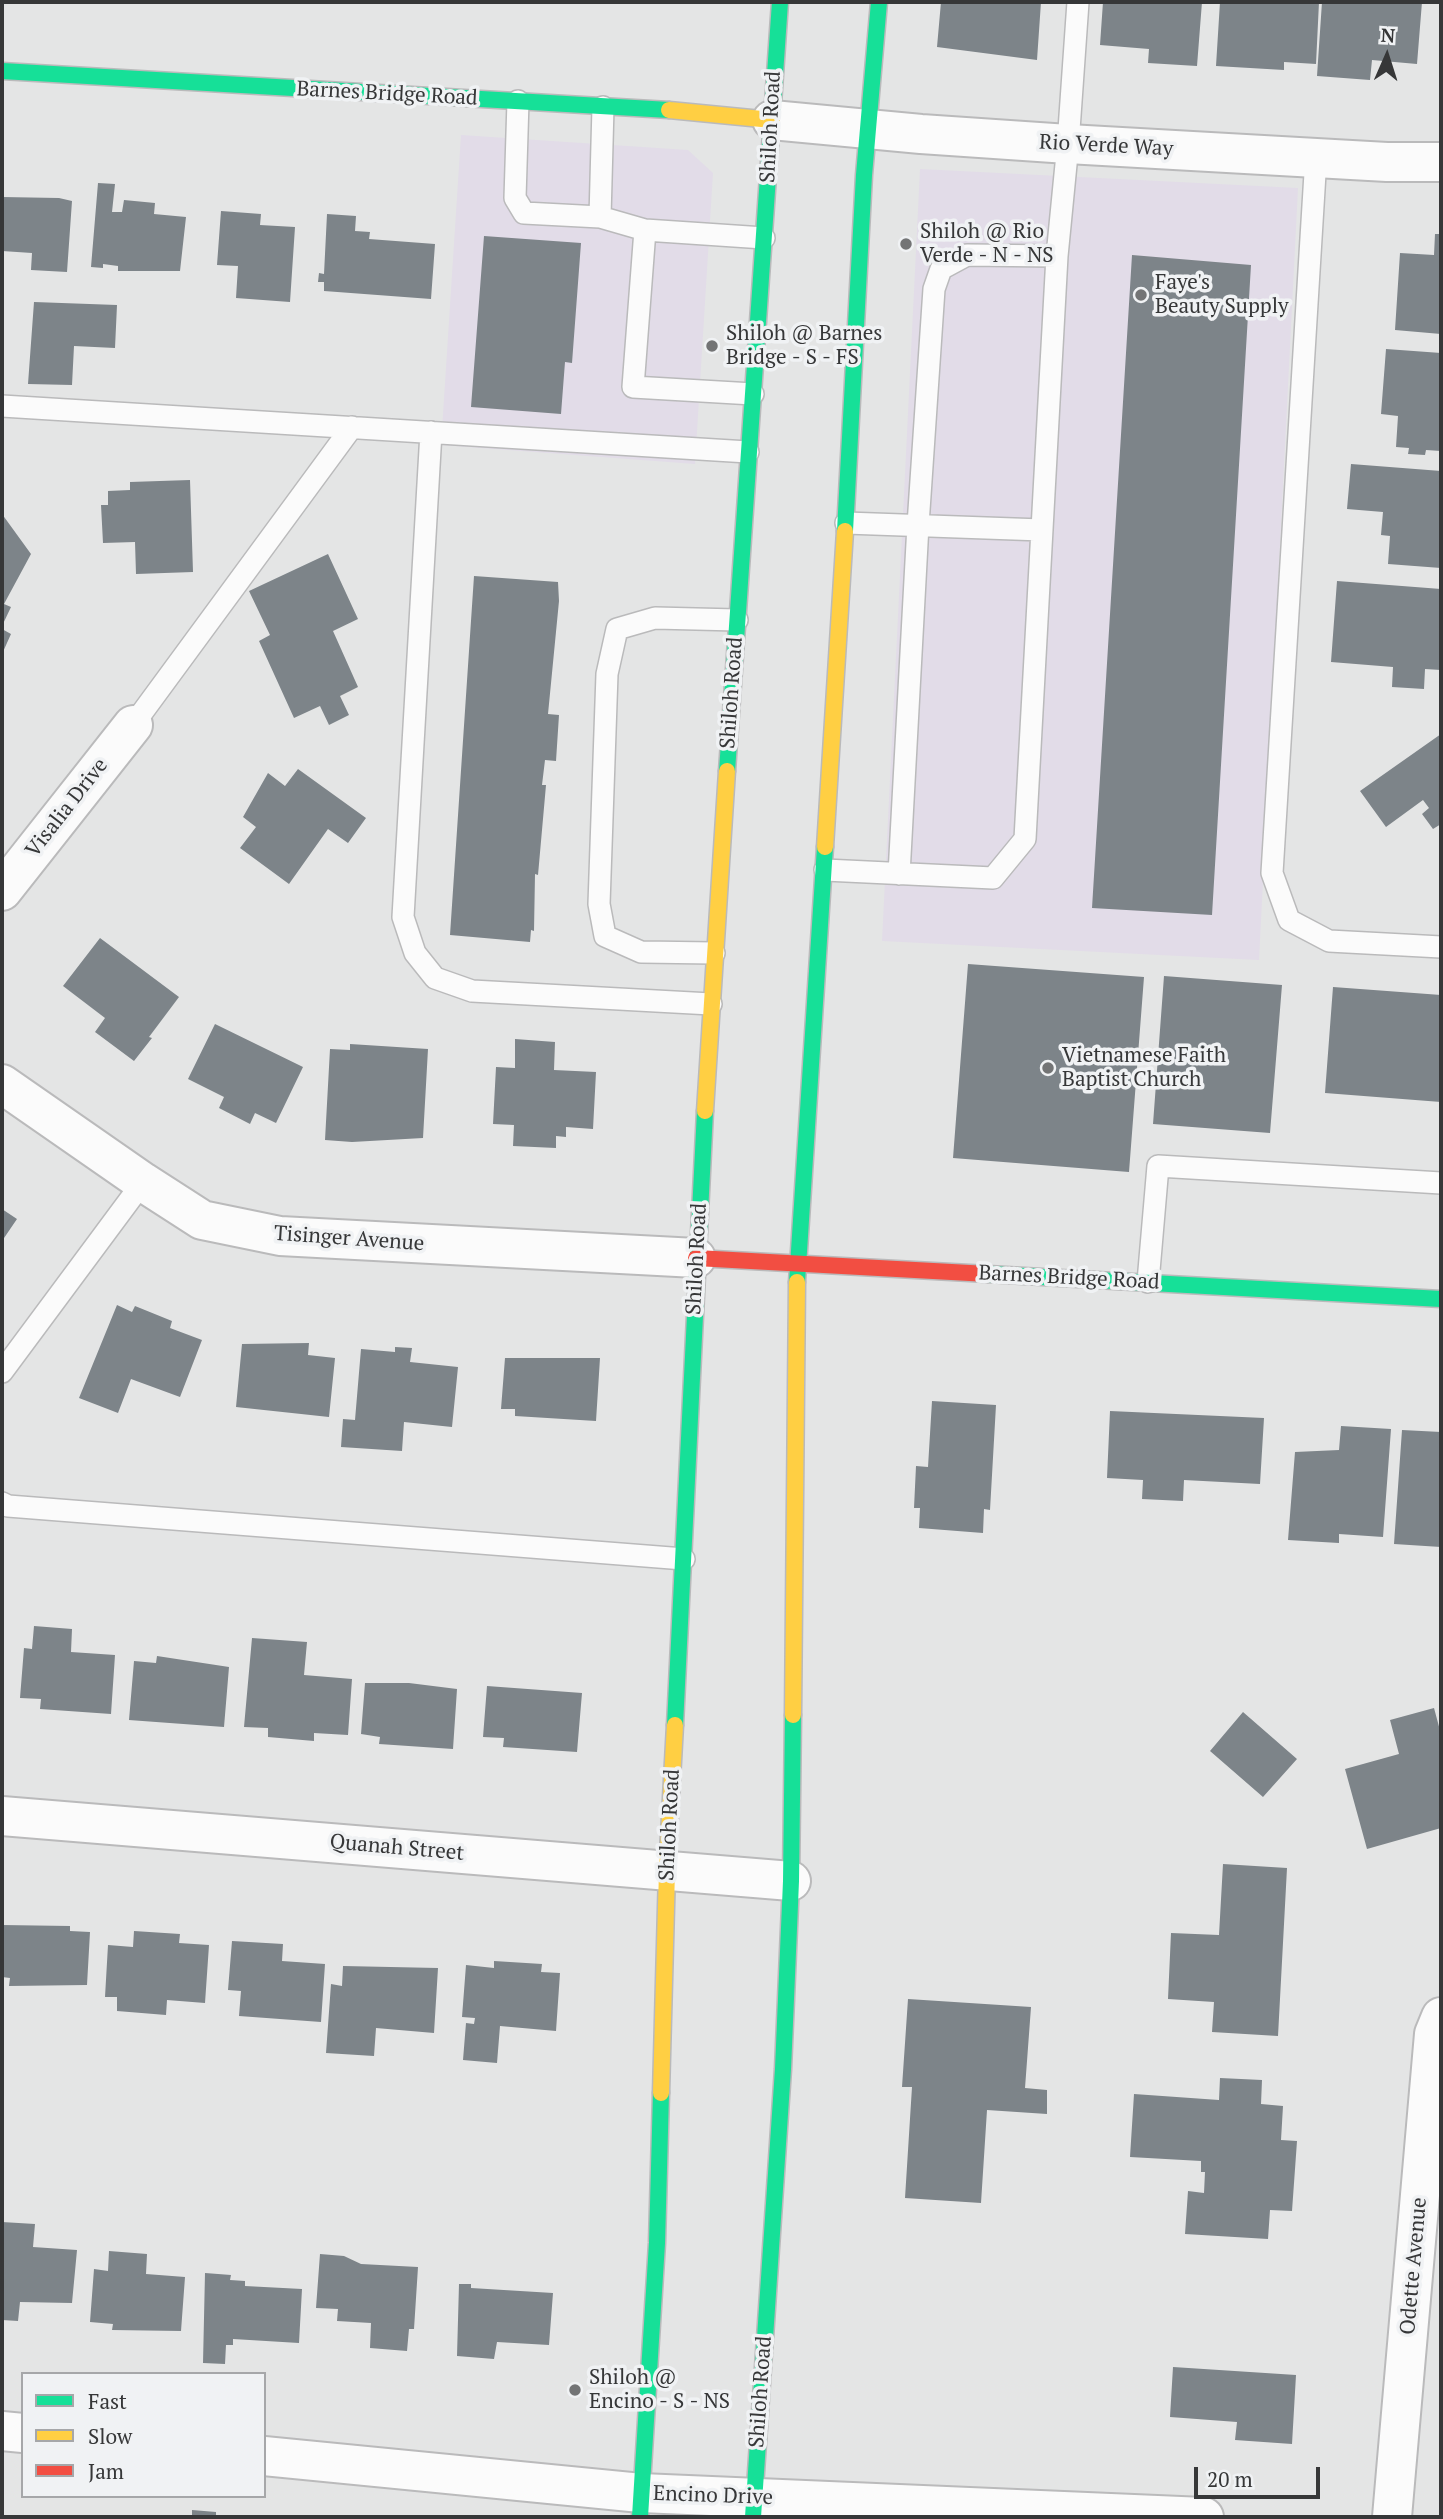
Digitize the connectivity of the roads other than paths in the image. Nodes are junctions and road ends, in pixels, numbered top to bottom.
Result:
1 (780, 2) edge
2 (879, 2) edge
3 (1078, 2) edge
4 (2, 71) edge
5 (518, 101) junction
6 (603, 107) junction
7 (772, 120) junction
8 (869, 130) junction
9 (1068, 144) junction
10 (1316, 157) junction
11 (1441, 162) edge
12 (600, 217) junction
13 (645, 230) junction
14 (764, 237) junction
15 (1057, 256) junction
16 (753, 394) junction
17 (2, 406) edge
18 (352, 427) junction
19 (431, 432) junction
20 (748, 452) junction
21 (846, 523) junction
22 (918, 525) junction
23 (1042, 530) junction
24 (737, 620) junction
25 (133, 725) joint
26 (825, 870) junction
27 (899, 874) junction
28 (2, 891) edge
29 (1441, 947) edge
30 (714, 953) junction
31 (710, 1004) junction
32 (2, 1084) edge
33 (143, 1182) junction
34 (1441, 1183) edge
35 (696, 1258) junction
36 (797, 1265) junction
37 (1148, 1282) junction
38 (1441, 1299) edge
39 (2, 1372) edge
40 (2, 1503) edge
41 (684, 1559) junction
42 (2, 1816) edge
43 (667, 1870) junction
44 (791, 1881) junction
45 (1441, 2017) edge
46 (2, 2431) edge
47 (21, 2433) edge
48 (266, 2456) edge
49 (641, 2505) edge
50 (753, 2507) edge
51 (1204, 2517) edge
52 (1392, 2517) edge

1 - 7 main road, Shiloh Road
2 - 8 main road, Shiloh Road
3 - 9 lane
4 - 5 main road, Barnes Bridge Road
5 - 6 main road, Barnes Bridge Road
5 - 12 lane
6 - 7 main road, Barnes Bridge Road
6 - 12 lane
7 - 8 street, Rio Verde Way
7 - 14 main road, Shiloh Road
8 - 9 street, Rio Verde Way
8 - 21 main road, Shiloh Road
9 - 10 street, Rio Verde Way
9 - 15 lane
10 - 11 street, Rio Verde Way
10 - 29 lane
12 - 13 lane
13 - 14 lane
13 - 16 lane
14 - 16 main road, Shiloh Road
15 - 22 lane
15 - 23 lane
16 - 20 main road, Shiloh Road
17 - 18 lane
18 - 19 lane
18 - 25 lane
19 - 20 lane
19 - 31 lane
20 - 24 main road, Shiloh Road
21 - 22 lane
21 - 26 main road, Shiloh Road
22 - 23 lane
22 - 27 lane
23 - 27 lane
24 - 30 main road, Shiloh Road
24 - 30 lane
25 - 28 street, Visalia Drive
26 - 27 lane
26 - 36 main road, Shiloh Road
30 - 31 main road, Shiloh Road
31 - 35 main road, Shiloh Road
32 - 33 street, Tisinger Avenue
33 - 35 street, Tisinger Avenue
33 - 39 lane
34 - 37 lane
35 - 36 main road, Barnes Bridge Road
35 - 41 main road, Shiloh Road
36 - 37 main road, Barnes Bridge Road
36 - 44 main road, Shiloh Road
37 - 38 main road, Barnes Bridge Road
40 - 41 lane
41 - 43 main road, Shiloh Road
42 - 43 street, Quanah Street
43 - 44 street, Quanah Street
43 - 49 main road, Shiloh Road
44 - 50 main road, Shiloh Road
45 - 52 street, Odette Avenue
46 - 47 street
48 - 49 street, Encino Drive
49 - 50 street, Encino Drive
50 - 51 street, Encino Drive

